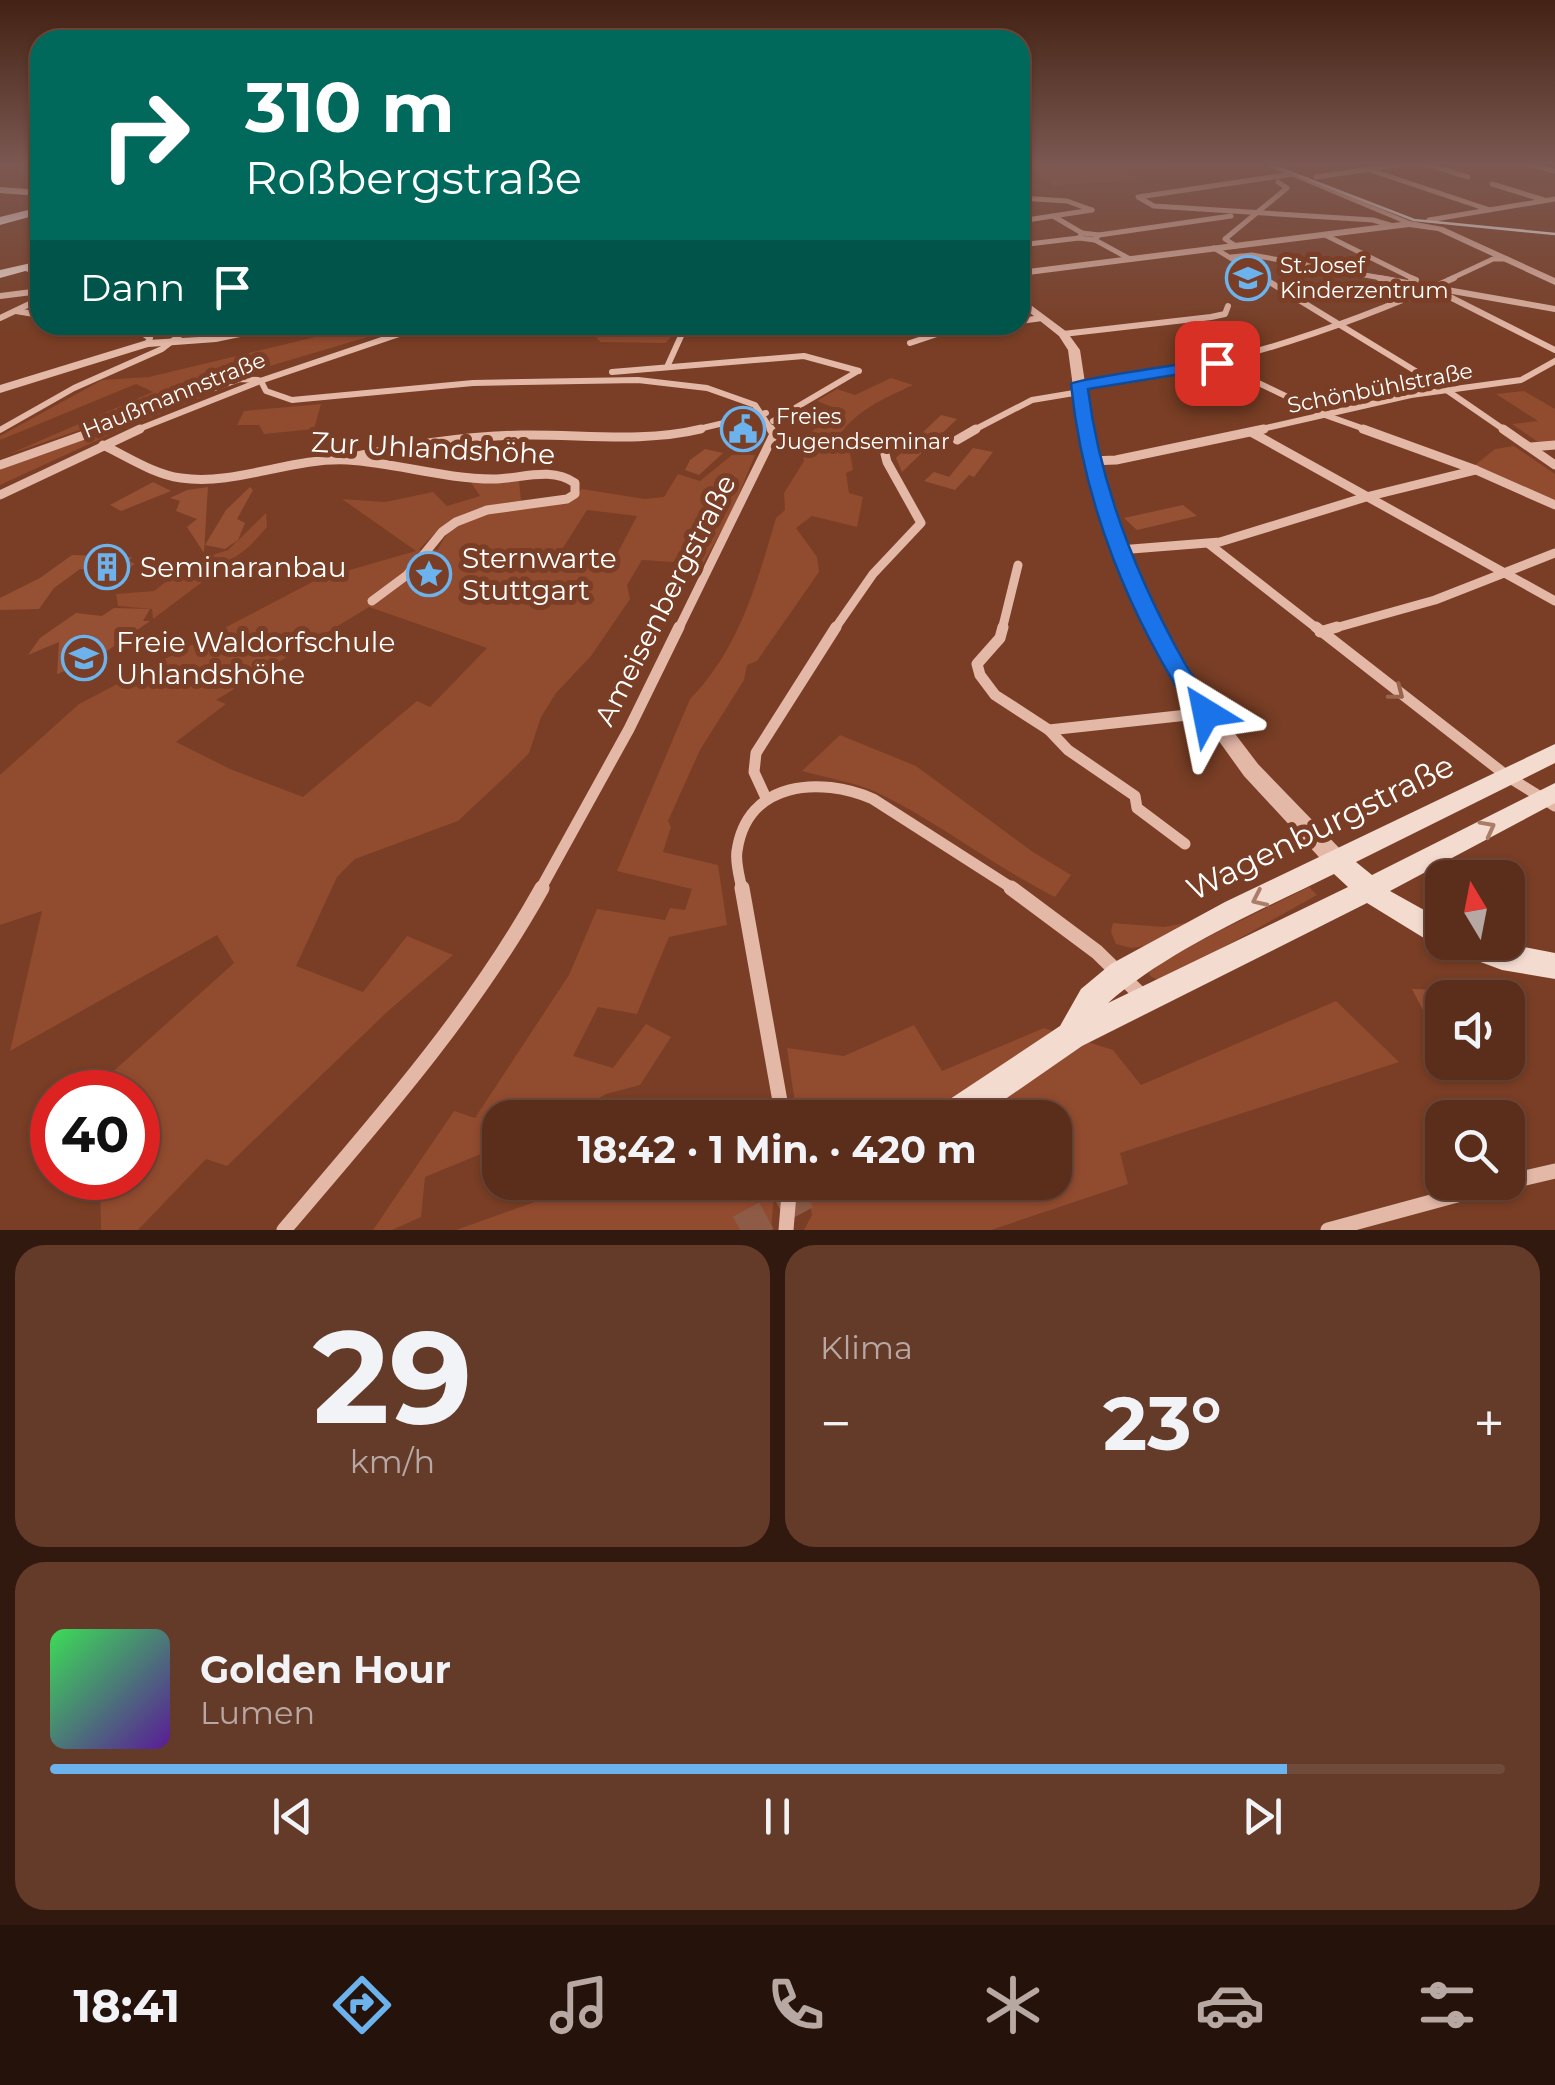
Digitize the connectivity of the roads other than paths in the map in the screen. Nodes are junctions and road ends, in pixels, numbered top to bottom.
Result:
1 (1061, 221) edge
2 (1201, 221) edge
3 (1246, 221) edge
4 (1377, 221) edge
5 (1416, 221) edge
6 (1416, 221) edge
7 (1429, 221) edge
8 (1420, 223) junction
9 (1392, 226) junction
10 (1080, 235) junction
11 (1325, 235) junction
12 (1097, 237) junction
13 (1030, 244) edge
14 (1236, 246) junction
15 (1214, 248) junction
16 (1229, 257) junction
17 (1130, 259) junction
18 (1507, 259) junction
19 (1492, 260) junction
20 (30, 265) edge
21 (30, 266) edge
22 (25, 268) junction
23 (30, 270) edge
24 (1030, 272) edge
25 (0, 273) edge
26 (1555, 282) edge
27 (1427, 286) junction
28 (1555, 290) edge
29 (30, 292) edge
30 (0, 296) edge
31 (30, 304) edge
32 (1228, 306) dead end
33 (1030, 308) edge
34 (1555, 310) edge
35 (15, 311) junction
36 (30, 313) edge
37 (0, 318) edge
38 (1042, 318) junction
39 (1030, 320) edge
40 (1341, 325) junction
41 (1062, 334) junction
42 (145, 335) edge
43 (179, 335) edge
44 (223, 335) edge
45 (397, 335) edge
46 (681, 335) edge
47 (934, 335) edge
48 (168, 343) junction
49 (910, 343) dead end
50 (147, 344) junction
51 (1555, 350) edge
52 (1555, 361) edge
53 (1217, 363) junction
54 (667, 367) junction
55 (562, 378) junction
56 (261, 381) junction
57 (1079, 388) junction
58 (0, 389) edge
59 (1445, 389) junction
60 (1325, 414) junction
61 (770, 417) junction
62 (0, 430) edge
63 (1250, 432) junction
64 (958, 440) dead end
65 (104, 445) junction
66 (1555, 445) edge
67 (883, 446) dead end
68 (1530, 447) junction
69 (338, 460) junction
70 (1090, 461) junction
71 (1555, 464) edge
72 (0, 465) edge
73 (1476, 470) junction
74 (0, 495) edge
75 (1366, 497) junction
76 (1555, 505) edge
77 (1209, 544) junction
78 (1120, 550) junction
79 (1555, 553) edge
80 (1018, 565) dead end
81 (1507, 574) junction
82 (1555, 601) edge
83 (372, 602) dead end
84 (1320, 632) junction
85 (1206, 713) junction
86 (1049, 730) junction
87 (1555, 753) edge
88 (1506, 776) junction
89 (766, 798) junction
90 (1551, 799) edge
91 (1185, 844) dead end
92 (1338, 862) junction
93 (1368, 889) junction
94 (1425, 924) edge
95 (1520, 960) edge
96 (1555, 966) edge
97 (1121, 972) junction
98 (1145, 998) junction
99 (1071, 1036) junction
100 (780, 1100) edge
101 (976, 1100) edge
102 (1555, 1172) edge
103 (1525, 1178) edge
104 (788, 1200) edge
105 (1439, 1200) edge
106 (284, 1230) edge
107 (786, 1230) edge
108 (1328, 1230) edge

1 - 10 street
2 - 12 street
3 - 14 street
4 - 9 street
5 - 8 street
6 - 8 street
7 - 8 street
8 - 9 street
8 - 18 street
8 - 19 street
9 - 11 street
10 - 12 street
10 - 13 street
11 - 14 street
11 - 27 street
12 - 17 street
14 - 15 street
15 - 16 street
15 - 17 street
16 - 27 street
16 - 40 street
17 - 24 street
18 - 19 street
18 - 26 street
19 - 27 street
19 - 28 street
20 - 25 main road
21 - 22 main road
22 - 23 street
22 - 25 main road
27 - 34 street
27 - 40 street
27 - 51 street
29 - 30 street
31 - 35 street
32 - 41 street
33 - 38 street
35 - 36 street
35 - 37 street
38 - 39 street
38 - 41 street
40 - 53 street
40 - 59 street
41 - 57 street
42 - 50 street
43 - 48 street
44 - 48 street
45 - 56 street, Haußmannstraße
46 - 54 street
47 - 49 street
48 - 50 street
48 - 62 street
50 - 58 street
52 - 59 street, Schönbühlstraße
53 - 57 street
53 - 60 street
54 - 55 street
54 - 61 street
55 - 56 street
55 - 61 street
56 - 65 street, Haußmannstraße
56 - 72 street
57 - 64 street
57 - 70 street
59 - 60 street, Schönbühlstraße
59 - 68 street
60 - 63 street, Schönbühlstraße
60 - 73 street
61 - 69 street
61 - 106 street, Ameisenbergstraße
63 - 70 street, Schönbühlstraße
63 - 75 street
65 - 69 street, Zur Uhlandshöhe
65 - 74 street, Haußmannstraße
66 - 68 street
67 - 89 street
68 - 71 street
69 - 83 street, Zur Uhlandshöhe
70 - 78 street
73 - 75 street
73 - 76 street
75 - 77 street
75 - 81 street
77 - 78 street
77 - 84 street
78 - 85 street
79 - 81 street
80 - 86 street
81 - 82 street
81 - 84 street
84 -> 88 street
85 - 86 street
85 - 92 street
86 - 91 street
87 - 88 main road, Wagenburgstraße
88 - 90 street
88 - 92 main road, Wagenburgstraße
89 - 97 street
89 - 100 street
93 -> 90 main road, Wagenburgstraße
92 - 93 main road
92 -> 97 main road, Wagenburgstraße
93 - 94 main road
93 - 98 main road, Wagenburgstraße
95 - 96 main road
97 - 98 street
97 - 99 main road, Wagenburgstraße
98 - 99 main road, Wagenburgstraße
99 - 101 main road, Wagenburgstraße
102 - 103 street
104 - 107 street
105 - 108 street

